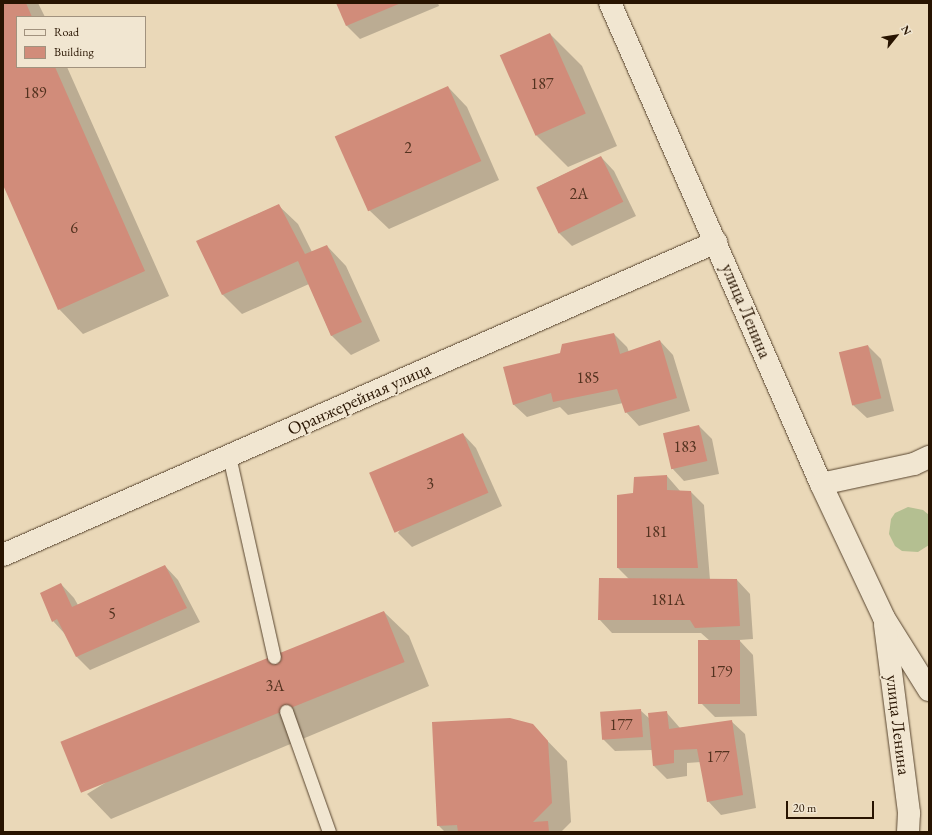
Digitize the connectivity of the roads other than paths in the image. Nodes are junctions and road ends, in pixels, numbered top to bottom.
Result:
1 (610, 3) edge
2 (716, 242) junction
3 (229, 456) junction
4 (929, 457) edge
5 (821, 484) junction
6 (3, 555) edge
7 (884, 618) junction
8 (274, 657) dead end
9 (929, 690) edge
10 (286, 711) dead end
11 (329, 832) edge
12 (908, 832) edge

1 - 2 main road, улица Ленина
2 - 3 main road, Оранжерейная улица
2 - 5 main road, улица Ленина
3 - 6 main road, Оранжерейная улица
3 - 8 lane
4 - 5 main road
5 - 7 main road, улица Ленина
7 - 9 main road, улица Ленина
7 - 12 main road, улица Ленина
10 - 11 lane

